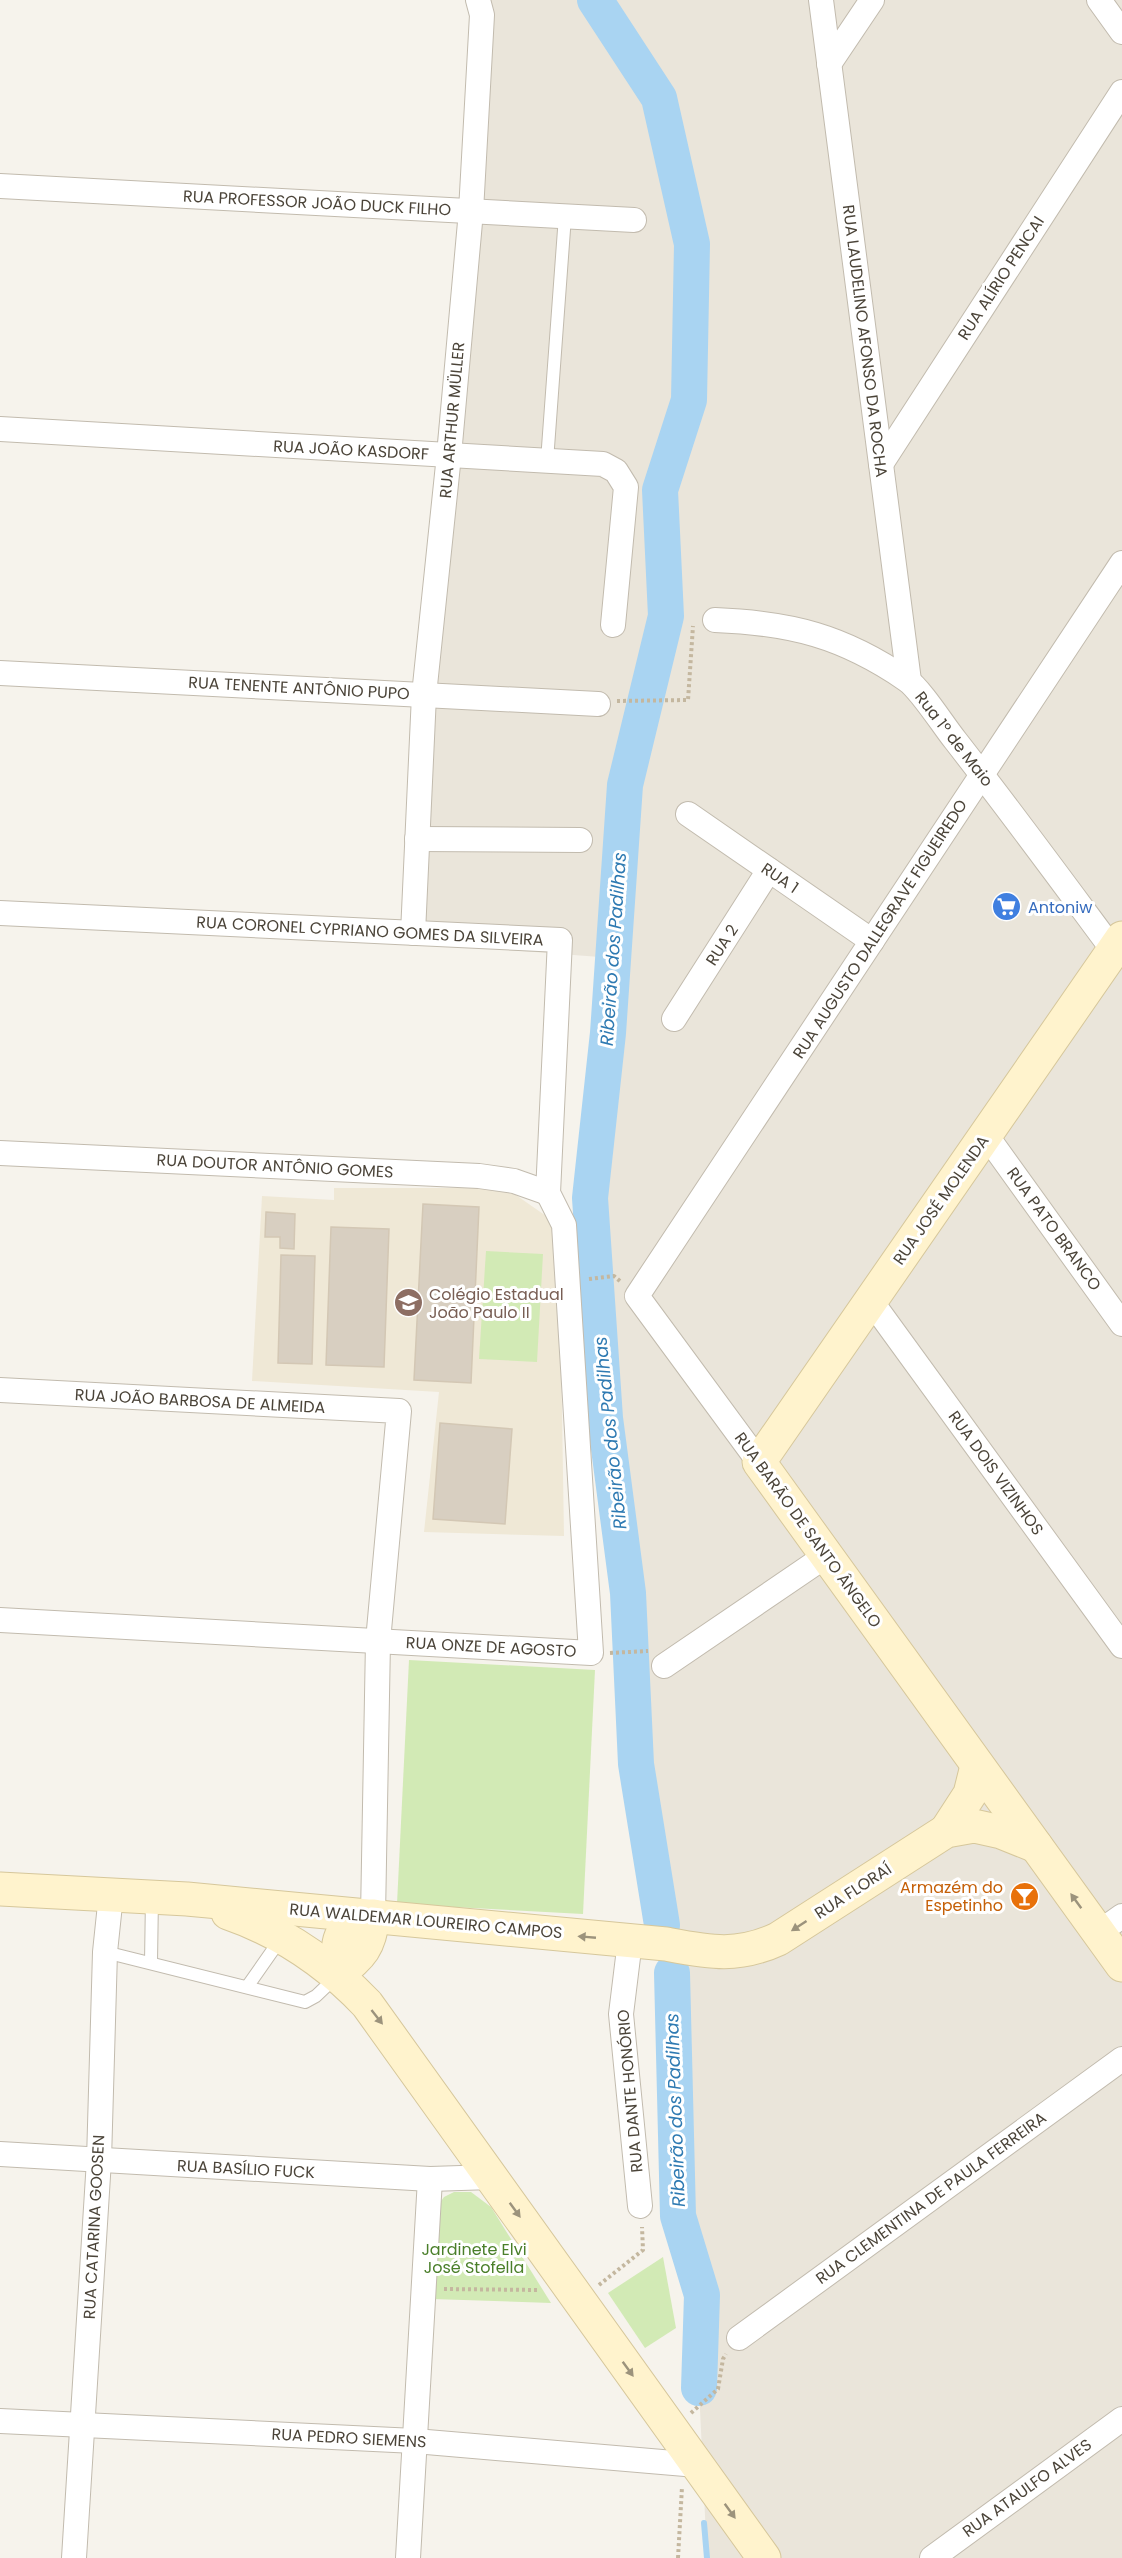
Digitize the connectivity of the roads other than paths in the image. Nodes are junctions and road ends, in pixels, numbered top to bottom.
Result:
1 (478, 0) edge
2 (821, 0) edge
3 (872, 0) edge
4 (1099, 0) edge
5 (1122, 32) edge
6 (829, 64) junction
7 (1122, 92) edge
8 (0, 186) edge
9 (471, 211) junction
10 (566, 216) junction
11 (634, 220) dead end
12 (0, 429) edge
13 (449, 456) junction
14 (548, 461) junction
15 (880, 464) junction
16 (1122, 563) edge
17 (715, 620) road end
18 (614, 625) dead end
19 (0, 673) edge
20 (909, 681) junction
21 (424, 695) junction
22 (607, 702) road end
23 (982, 774) junction
24 (688, 814) dead end
25 (417, 839) junction
26 (580, 840) dead end
27 (769, 870) junction
28 (0, 913) edge
29 (413, 933) junction
30 (872, 941) junction
31 (1119, 950) edge
32 (674, 1019) dead end
33 (986, 1135) junction
34 (0, 1153) edge
35 (548, 1193) junction
36 (637, 1296) joint
37 (871, 1301) junction
38 (1122, 1324) edge
39 (0, 1390) edge
40 (759, 1462) junction
41 (827, 1555) junction
42 (0, 1620) edge
43 (378, 1641) junction
44 (1122, 1646) edge
45 (657, 1659) road end
46 (977, 1766) junction
47 (946, 1831) junction
48 (1036, 1846) junction
49 (0, 1889) edge
50 (111, 1895) junction
51 (152, 1897) junction
52 (187, 1899) junction
53 (373, 1916) junction
54 (1110, 1924) edge
55 (283, 1936) junction
56 (630, 1941) junction
57 (666, 1944) joint
58 (105, 1952) junction
59 (151, 1962) junction
60 (1122, 1965) edge
61 (338, 1974) junction
62 (247, 1987) junction
63 (1122, 2059) edge
64 (0, 2154) edge
65 (99, 2160) junction
66 (492, 2177) junction
67 (430, 2180) junction
68 (640, 2206) road end
69 (739, 2338) road end
70 (1122, 2418) edge
71 (0, 2421) edge
72 (82, 2426) junction
73 (415, 2441) junction
74 (690, 2464) junction
75 (74, 2558) edge
76 (408, 2558) edge
77 (764, 2558) edge
78 (932, 2558) edge

1 - 9 street, RUA ARTHUR MÜLLER
2 - 6 street, RUA LAUDELINO AFONSO DA ROCHA
3 - 6 street
4 - 5 street
6 - 15 street, RUA LAUDELINO AFONSO DA ROCHA
7 - 15 street, RUA ALÍRIO PENCAI
8 - 9 street, RUA PROFESSOR JOÃO DUCK FILHO
9 - 10 street, RUA PROFESSOR JOÃO DUCK FILHO
9 - 13 street, RUA ARTHUR MÜLLER
10 - 11 street, RUA PROFESSOR JOÃO DUCK FILHO
10 - 14 lane
12 - 13 street, RUA JOÃO KASDORF
13 - 14 street, RUA JOÃO KASDORF
13 - 21 street, RUA ARTHUR MÜLLER
14 - 18 street, RUA JOÃO KASDORF
15 - 20 street, RUA LAUDELINO AFONSO DA ROCHA
16 - 23 street, RUA AUGUSTO DALLEGRAVE FIGUEIREDO
17 - 20 street, Rua 1º de Maio
19 - 21 street, RUA TENENTE ANTÔNIO PUPO
20 - 23 street, Rua 1º de Maio
21 - 22 street, RUA TENENTE ANTÔNIO PUPO
21 - 25 street, RUA ARTHUR MÜLLER
23 - 30 street, RUA AUGUSTO DALLEGRAVE FIGUEIREDO
23 - 31 street, Rua 1º de Maio
24 - 27 street, RUA 1
25 - 26 street
25 - 29 street, RUA ARTHUR MÜLLER
27 - 30 street, RUA 1
27 - 32 street, RUA 2
28 - 29 street, RUA CORONEL CYPRIANO GOMES DA SILVEIRA
29 - 35 street, RUA CORONEL CYPRIANO GOMES DA SILVEIRA
30 - 36 street, RUA AUGUSTO DALLEGRAVE FIGUEIREDO
31 - 33 main road, RUA JOSÉ MOLENDA
33 - 37 main road, RUA JOSÉ MOLENDA
33 - 38 street, RUA PATO BRANCO
34 - 35 street, RUA DOUTOR ANTÔNIO GOMES
35 - 43 street, RUA ONZE DE AGOSTO
36 - 40 street, RUA BARÃO DE SANTO ÂNGELO
37 - 40 main road, RUA JOSÉ MOLENDA
37 - 44 street, RUA DOIS VIZINHOS
39 - 43 street, RUA JOÃO BARBOSA DE ALMEIDA
40 - 41 main road, RUA BARÃO DE SANTO ÂNGELO
41 - 45 street
41 - 46 main road, RUA BARÃO DE SANTO ÂNGELO
42 - 43 street, RUA ONZE DE AGOSTO
43 - 53 street
46 - 47 main road
46 - 48 main road, RUA BARÃO DE SANTO ÂNGELO
47 - 48 main road, RUA FLORAÍ
47 -> 57 main road, RUA FLORAÍ
54 -> 48 main road, RUA BARÃO DE SANTO ÂNGELO
49 - 50 main road, RUA WALDEMAR LOUREIRO CAMPOS
50 - 51 main road, RUA WALDEMAR LOUREIRO CAMPOS
50 - 58 street, RUA CATARINA GOOSEN
51 - 52 main road, RUA WALDEMAR LOUREIRO CAMPOS
51 - 59 lane
52 - 53 main road, RUA WALDEMAR LOUREIRO CAMPOS
52 - 55 main road, RUA WALDEMAR LOUREIRO CAMPOS
56 -> 53 main road, RUA WALDEMAR LOUREIRO CAMPOS
53 - 61 main road
54 - 60 main road, RUA BARÃO DE SANTO ÂNGELO
55 - 61 main road, RUA WALDEMAR LOUREIRO CAMPOS
55 - 62 lane
56 - 57 main road, RUA WALDEMAR LOUREIRO CAMPOS
56 - 68 street, RUA DANTE HONÓRIO
58 - 59 lane
58 - 65 street, RUA CATARINA GOOSEN
59 - 62 lane
61 - 62 lane
61 -> 66 main road, RUA WALDEMAR LOUREIRO CAMPOS
63 - 69 street, RUA CLEMENTINA DE PAULA FERREIRA
64 - 65 street, RUA BASÍLIO FUCK
65 - 67 street, RUA BASÍLIO FUCK
65 - 72 street, RUA CATARINA GOOSEN
66 - 67 street, RUA BASÍLIO FUCK
66 -> 74 main road, RUA WALDEMAR LOUREIRO CAMPOS
67 - 73 street
70 - 78 street, RUA ATAULFO ALVES
71 - 72 street, RUA PEDRO SIEMENS
72 - 73 street, RUA PEDRO SIEMENS
72 - 75 street, RUA CATARINA GOOSEN
73 - 74 street, RUA PEDRO SIEMENS
73 - 76 street
74 -> 77 main road, RUA WALDEMAR LOUREIRO CAMPOS

